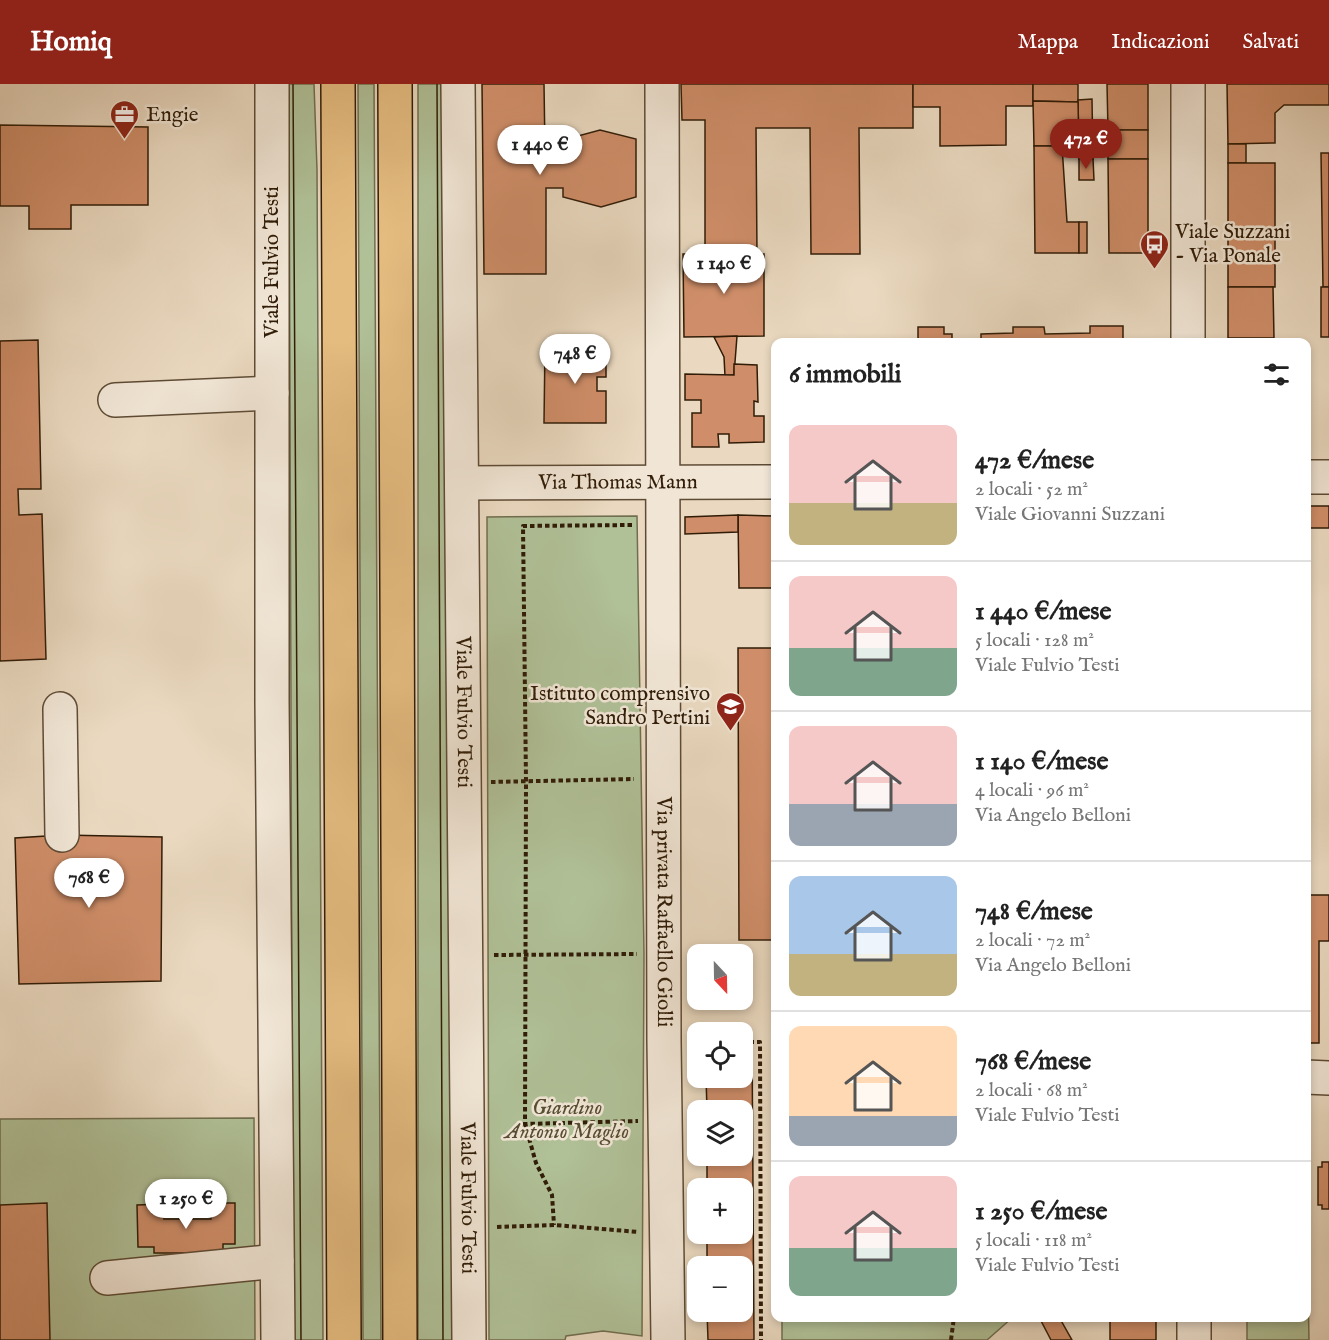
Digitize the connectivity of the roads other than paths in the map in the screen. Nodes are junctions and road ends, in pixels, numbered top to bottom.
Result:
1 (272, 84) edge
2 (338, 84) edge
3 (395, 84) edge
4 (458, 84) edge
5 (662, 84) edge
6 (1188, 84) edge
7 (1188, 338) edge
8 (272, 393) junction
9 (115, 400) dead end
10 (1311, 477) edge
11 (1329, 477) edge
12 (771, 482) edge
13 (462, 483) junction
14 (663, 484) junction
15 (60, 709) dead end
16 (62, 835) dead end
17 (1311, 1077) edge
18 (1329, 1078) edge
19 (277, 1261) junction
20 (107, 1278) dead end
21 (1194, 1322) edge
22 (278, 1340) edge
23 (344, 1340) edge
24 (400, 1340) edge
25 (469, 1340) edge
26 (668, 1340) edge
27 (1194, 1340) edge

1 - 8 street, Viale Fulvio Testi
2 - 23 main road
3 - 24 main road
4 - 13 street, Viale Fulvio Testi
5 - 14 street, Via privata Raffaello Giolli
6 - 7 street
8 - 9 street
8 - 19 street, Viale Fulvio Testi
10 - 11 street
12 - 14 street, Via Thomas Mann
13 - 14 street, Via Thomas Mann
13 - 25 street, Viale Fulvio Testi
14 - 26 street, Via privata Raffaello Giolli
15 - 16 street
17 - 18 street
19 - 20 street
19 - 22 street, Viale Fulvio Testi
21 - 27 street

